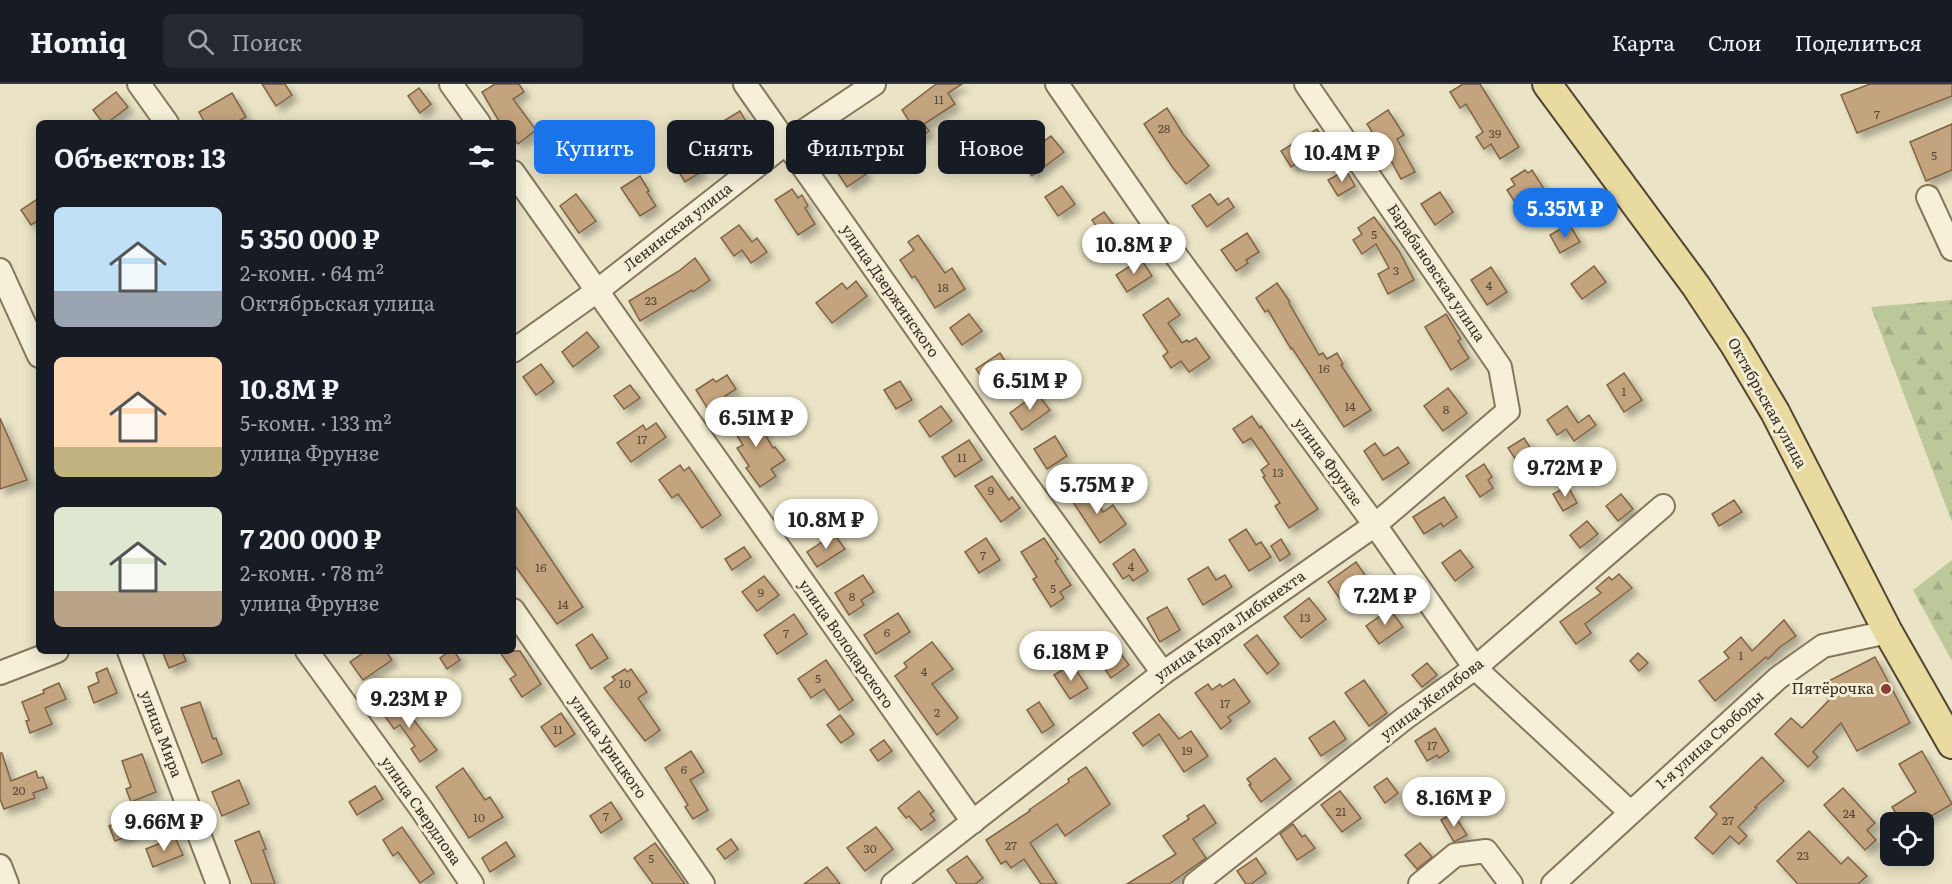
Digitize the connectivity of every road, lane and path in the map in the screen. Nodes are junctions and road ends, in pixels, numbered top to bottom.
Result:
1 (139, 84) edge
2 (451, 84) edge
3 (745, 84) edge
4 (874, 84) edge
5 (1057, 84) edge
6 (1306, 84) edge
7 (1553, 86) edge
8 (165, 120) edge
9 (477, 120) edge
10 (820, 120) edge
11 (786, 143) joint
12 (808, 174) edge
13 (516, 176) edge
14 (1928, 197) dead end
15 (1952, 249) edge
16 (0, 270) edge
17 (597, 291) junction
18 (36, 349) edge
19 (516, 349) edge
20 (1508, 411) joint
21 (1663, 507) dead end
22 (1374, 525) junction
23 (516, 614) edge
24 (1888, 632) junction
25 (49, 654) edge
26 (130, 654) edge
27 (309, 654) edge
28 (1475, 668) junction
29 (0, 673) edge
30 (1163, 673) junction
31 (1952, 744) edge
32 (1630, 812) junction
33 (973, 822) junction
34 (0, 866) edge
35 (7, 884) edge
36 (218, 884) edge
37 (472, 884) edge
38 (703, 884) edge
39 (893, 884) edge
40 (1195, 884) edge
41 (1420, 884) edge
42 (1511, 884) edge
43 (1553, 884) edge

1 - 8 street
2 - 9 street
3 - 11 street, улица Дзержинского
4 - 10 street, Ленинская улица
5 - 22 street, улица Фрунзе
6 - 20 street, Барабановская улица
7 - 24 main road, Октябрьская улица
11 - 17 street, Ленинская улица
12 - 30 street, улица Дзержинского
13 - 17 street, улица Володарского
14 - 15 street
16 - 18 street
17 - 19 street, Ленинская улица
17 - 33 street, улица Володарского
20 - 22 street, улица Карла Либкнехта
21 - 28 street, улица Желябова
22 - 28 street, улица Фрунзе
22 - 30 street, улица Карла Либкнехта
23 - 38 street, улица Урицкого
24 - 31 main road, Октябрьская улица
24 - 32 street, 1-я улица Свободы
25 - 29 street
26 - 36 street, улица Мира
27 - 37 street, улица Свердлова
28 - 32 street, улица Фрунзе
28 - 40 street, улица Желябова
30 - 33 street, улица Карла Либкнехта
32 - 43 street, 1-я улица Свободы
33 - 39 street, улица Карла Либкнехта
34 - 35 street
41 - 42 street

